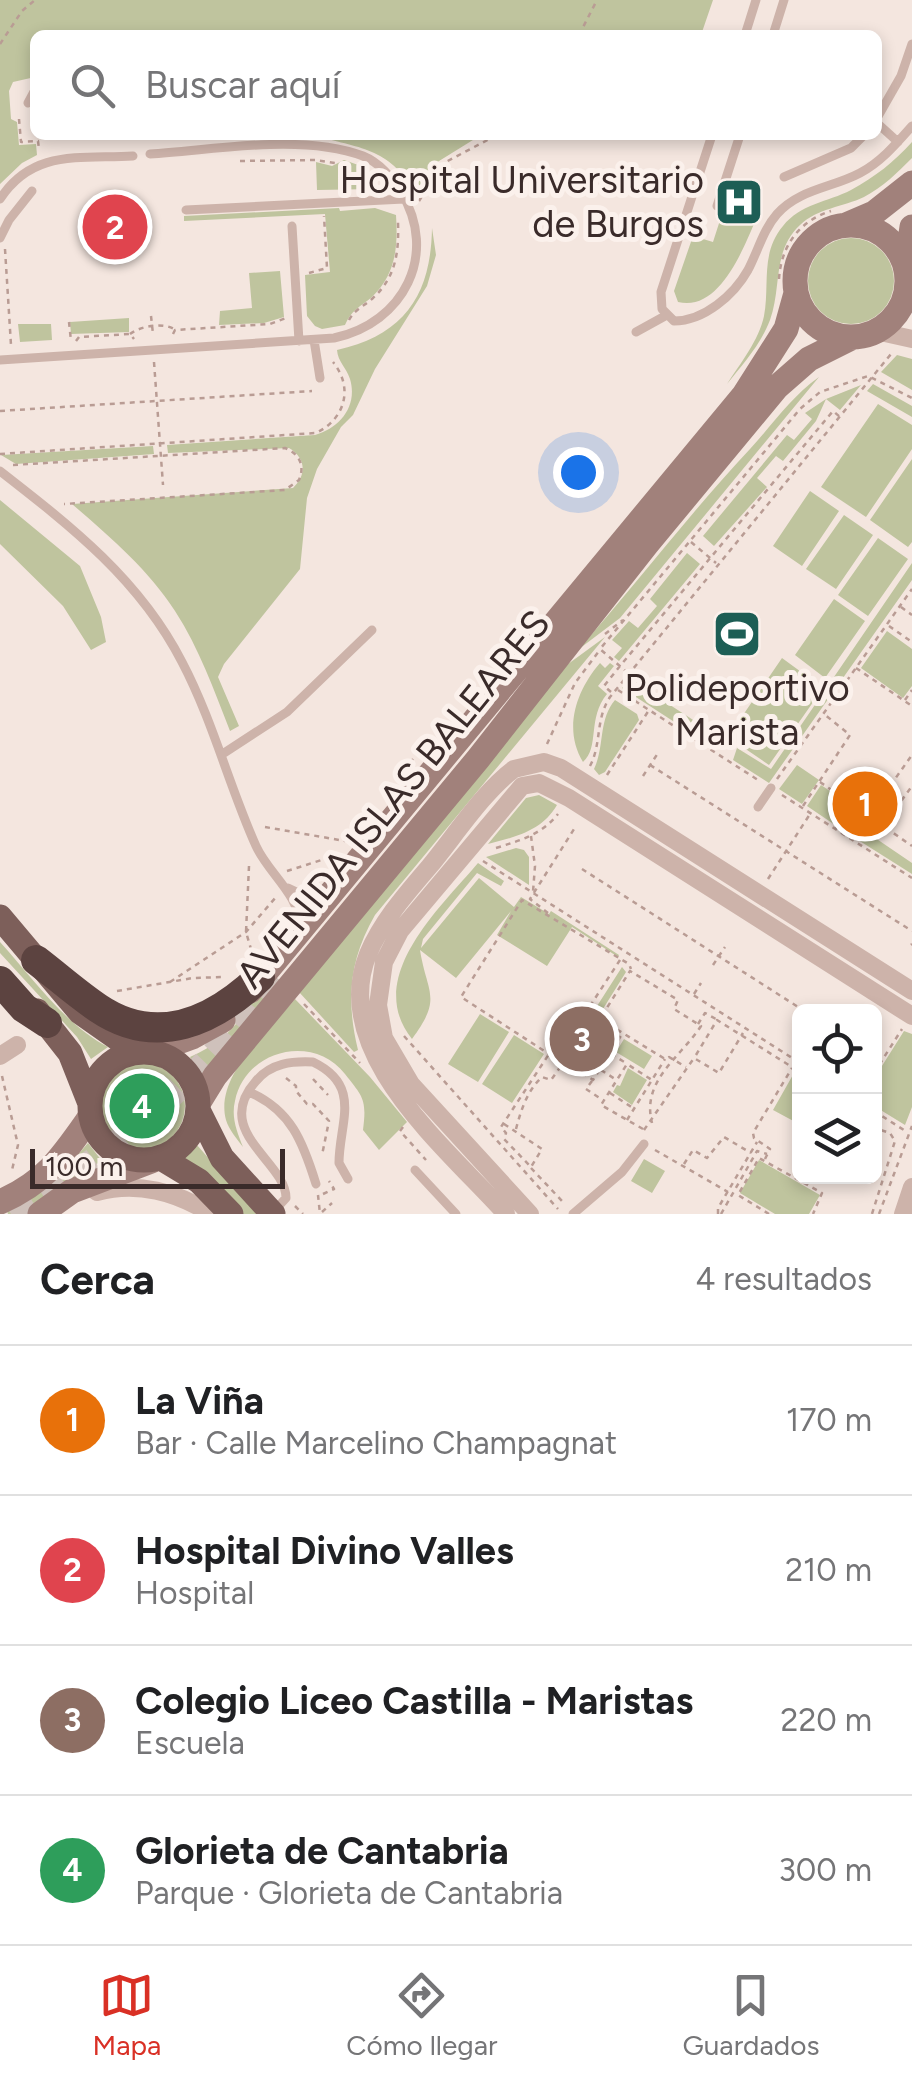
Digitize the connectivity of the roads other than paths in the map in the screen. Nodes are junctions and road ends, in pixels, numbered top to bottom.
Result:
1 (756, 0) edge
2 (784, 0) edge
3 (747, 30) edge
4 (774, 30) edge
5 (912, 44) edge
6 (30, 99) edge
7 (28, 103) dead end
8 (882, 111) edge
9 (882, 125) edge
10 (912, 126) edge
11 (300, 140) edge
12 (710, 140) edge
13 (738, 140) edge
14 (859, 140) edge
15 (898, 142) junction
16 (305, 145) junction
17 (150, 154) dead end
18 (133, 156) dead end
19 (784, 177) dead end
20 (912, 183) edge
21 (32, 191) dead end
22 (404, 198) junction
23 (0, 199) edge
24 (717, 206) dead end
25 (186, 210) dead end
26 (846, 225) junction
27 (292, 226) dead end
28 (912, 226) edge
29 (0, 238) edge
30 (908, 287) edge
31 (796, 293) junction
32 (666, 316) junction
33 (636, 332) dead end
34 (874, 339) junction
35 (912, 339) edge
36 (314, 340) junction
37 (299, 342) junction
38 (0, 360) edge
39 (320, 378) dead end
40 (5, 468) edge
41 (638, 540) junction
42 (372, 630) dead end
43 (221, 755) junction
44 (771, 788) road end
45 (603, 795) junction
46 (758, 807) dead end
47 (591, 812) junction
48 (282, 884) junction
49 (334, 888) junction
50 (0, 917) edge
51 (298, 930) junction
52 (36, 960) junction
53 (0, 967) edge
54 (267, 975) junction
55 (0, 980) edge
56 (912, 991) edge
57 (909, 1020) edge
58 (46, 1023) junction
59 (17, 1046) dead end
60 (144, 1052) junction
61 (0, 1056) edge
62 (249, 1092) junction
63 (199, 1107) junction
64 (90, 1109) junction
65 (644, 1144) road end
66 (156, 1159) junction
67 (416, 1170) dead end
68 (348, 1179) dead end
69 (316, 1184) dead end
70 (912, 1187) edge
71 (0, 1202) edge
72 (43, 1214) edge
73 (211, 1214) edge
74 (230, 1214) edge
75 (272, 1214) edge
76 (456, 1214) edge
77 (506, 1214) edge
78 (530, 1214) edge
79 (573, 1214) edge
80 (903, 1214) edge

1 - 3 lane
2 - 4 lane
5 - 8 lane
6 - 7 lane
9 - 15 lane
10 - 15 lane
11 - 16 lane
12 - 32 lane
13 - 24 lane
14 - 19 lane
15 - 32 lane
16 - 17 lane
16 - 22 lane
18 - 23 lane
20 - 26 main road
21 - 29 lane
22 - 25 lane
22 - 36 lane
26 - 30 main road
26 - 31 main road
27 - 37 lane
28 - 30 main road
30 - 34 main road
31 - 34 main road
31 - 41 main road, AVENIDA ISLAS BALEARES
32 - 33 lane
34 - 35 street
34 - 41 main road, AVENIDA ISLAS BALEARES
36 - 37 lane
36 - 39 lane
37 - 38 lane
40 - 43 lane
41 - 49 main road, AVENIDA ISLAS BALEARES
41 - 54 main road, AVENIDA ISLAS BALEARES
41 - 63 main road, AVENIDA ISLAS BALEARES
42 - 43 lane
43 - 48 lane
44 - 46 lane
45 - 47 street
45 - 56 street
45 - 77 street
47 - 57 street
47 - 78 street
48 - 49 lane
48 - 51 lane
49 - 51 main road, AVENIDA ISLAS BALEARES
50 - 52 main road
51 - 54 main road, AVENIDA ISLAS BALEARES
52 - 54 highway
52 - 60 main road
53 - 58 main road
54 - 60 main road, AVENIDA ISLAS BALEARES
55 - 58 highway
58 - 64 main road
59 - 61 street
60 - 63 main road
60 - 64 main road
62 - 68 lane
62 - 69 lane
62 - 75 lane
63 - 66 main road
63 - 75 main road
64 - 66 main road
64 - 71 main road
65 - 79 lane
66 - 72 main road
66 - 74 main road
67 - 76 lane
70 - 80 street
72 - 73 street

